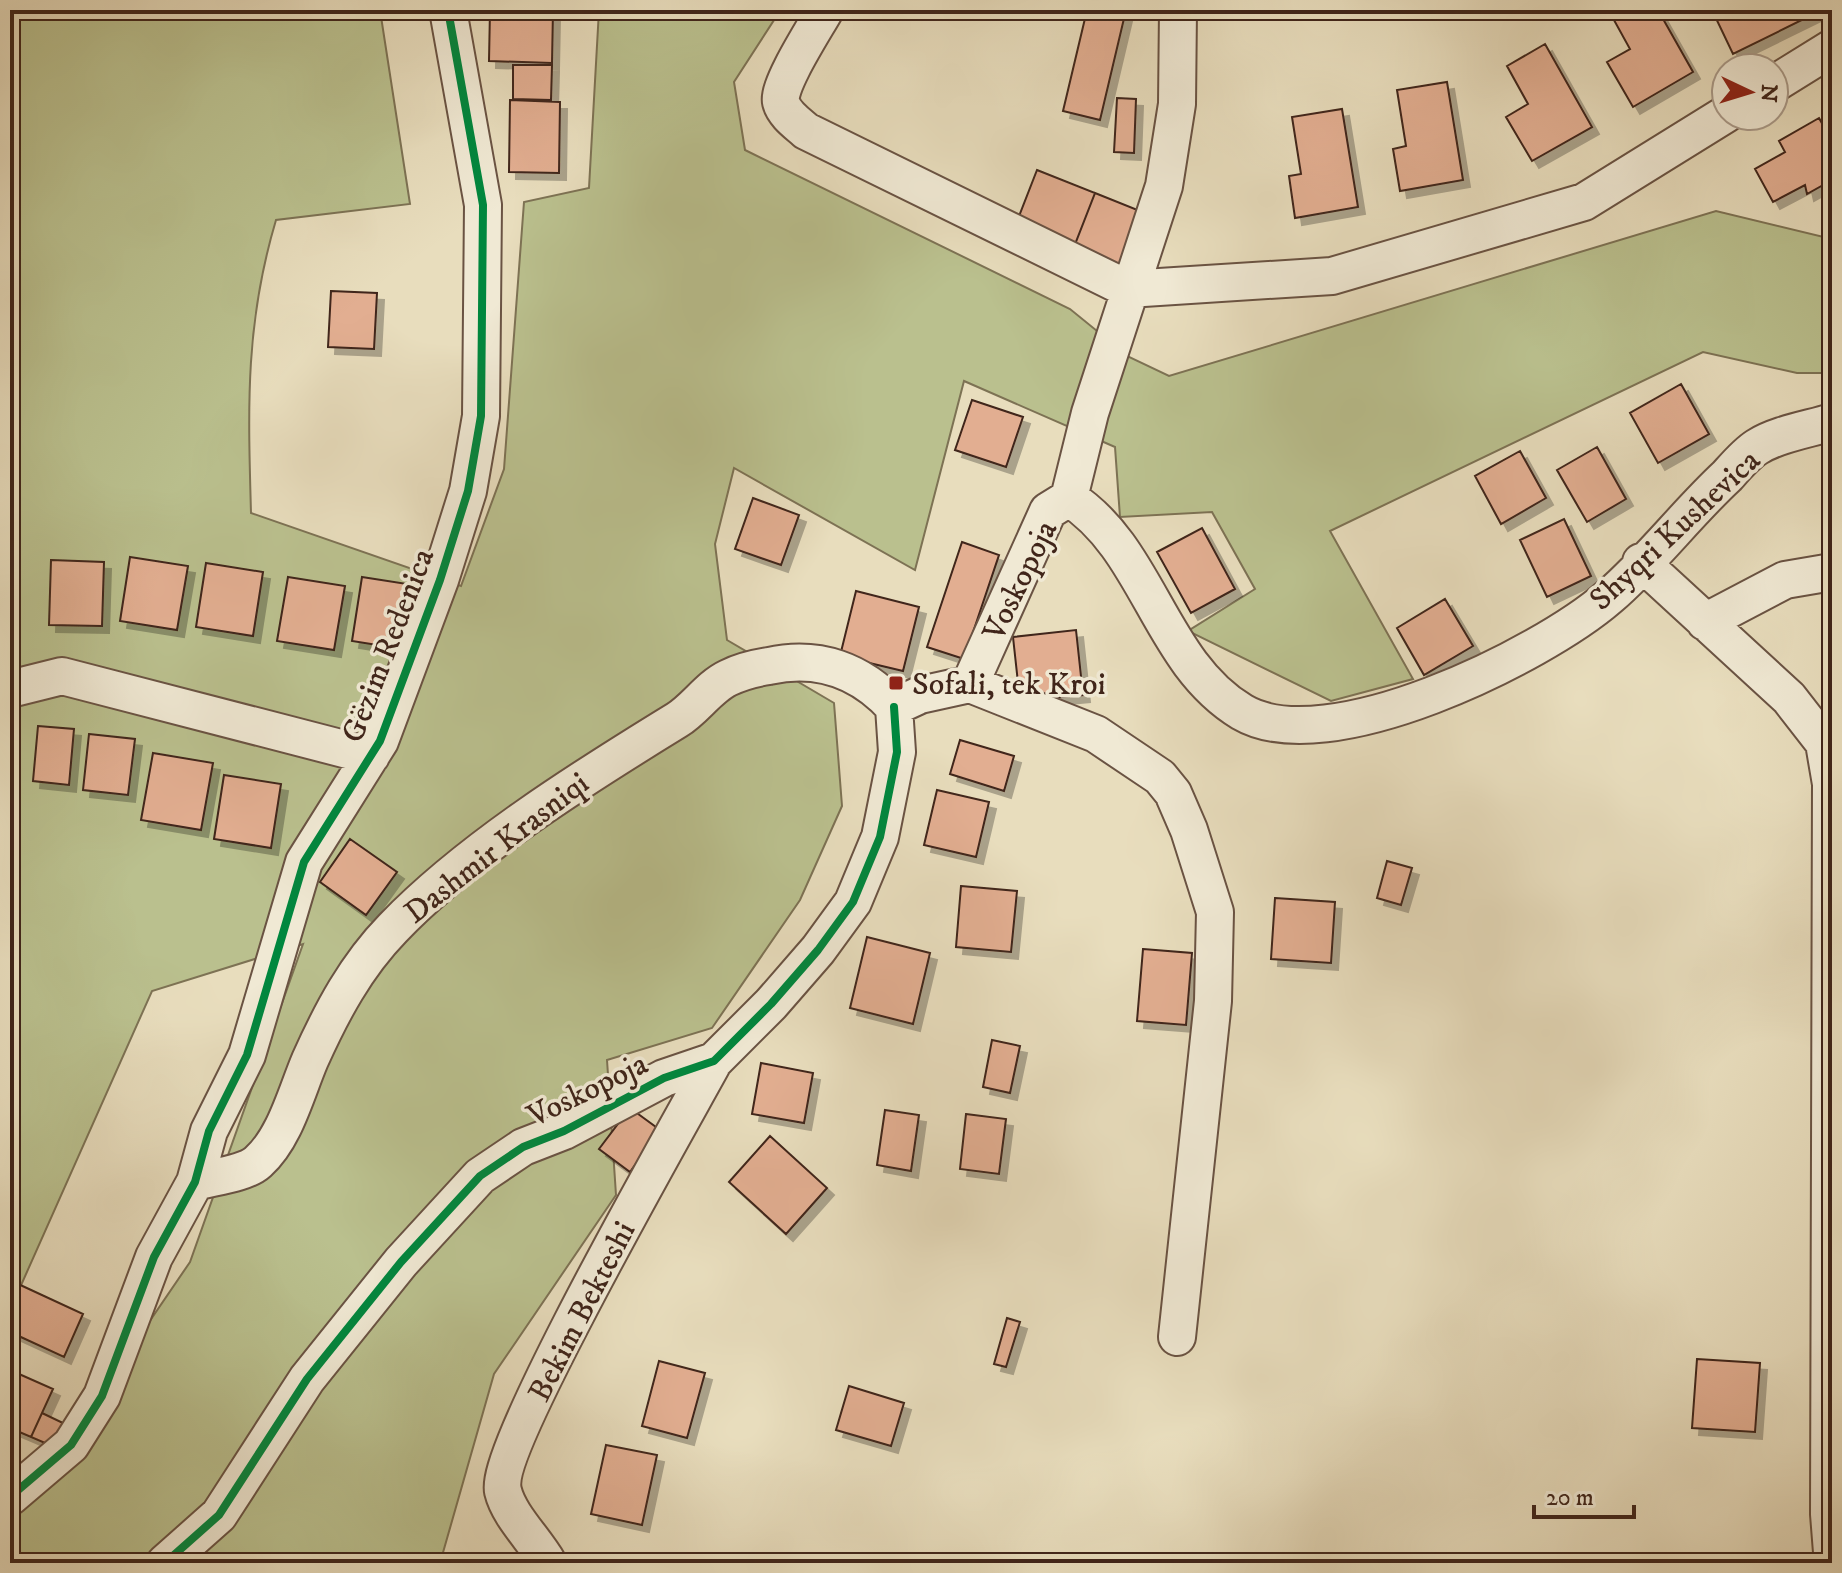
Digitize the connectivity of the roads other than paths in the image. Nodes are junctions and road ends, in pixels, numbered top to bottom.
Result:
1 (448, 10) edge
2 (825, 10) edge
3 (1178, 10) edge
4 (1832, 48) edge
5 (1790, 74) edge
6 (1710, 124) edge
7 (1128, 289) junction
8 (1832, 422) edge
9 (1069, 498) junction
10 (1641, 562) junction
11 (1832, 572) edge
12 (1705, 622) junction
13 (970, 684) junction
14 (10, 689) edge
15 (894, 707) junction
16 (371, 756) junction
17 (714, 1061) junction
18 (195, 1182) junction
19 (1177, 1337) dead end
20 (10, 1497) edge
21 (1832, 1552) edge
22 (165, 1563) edge
23 (548, 1563) edge

1 - 16 street, Gëzim Redenica
2 - 7 street
3 - 7 street, Voskopoja
4 - 5 street
6 - 7 street
7 - 9 street, Voskopoja
8 - 10 street, Shyqri Kushevica
9 - 10 street, Shyqri Kushevica
9 - 13 street, Voskopoja
10 - 12 street
11 - 12 street
12 - 21 street
13 - 15 street
13 - 19 street
14 - 16 street
15 - 17 street, Voskopoja
15 - 18 street, Dashmir Krasniqi
16 - 18 street, Gëzim Redenica
17 - 22 street, Voskopoja
17 - 23 street, Bekim Bekteshi
18 - 20 street, Gëzim Redenica

